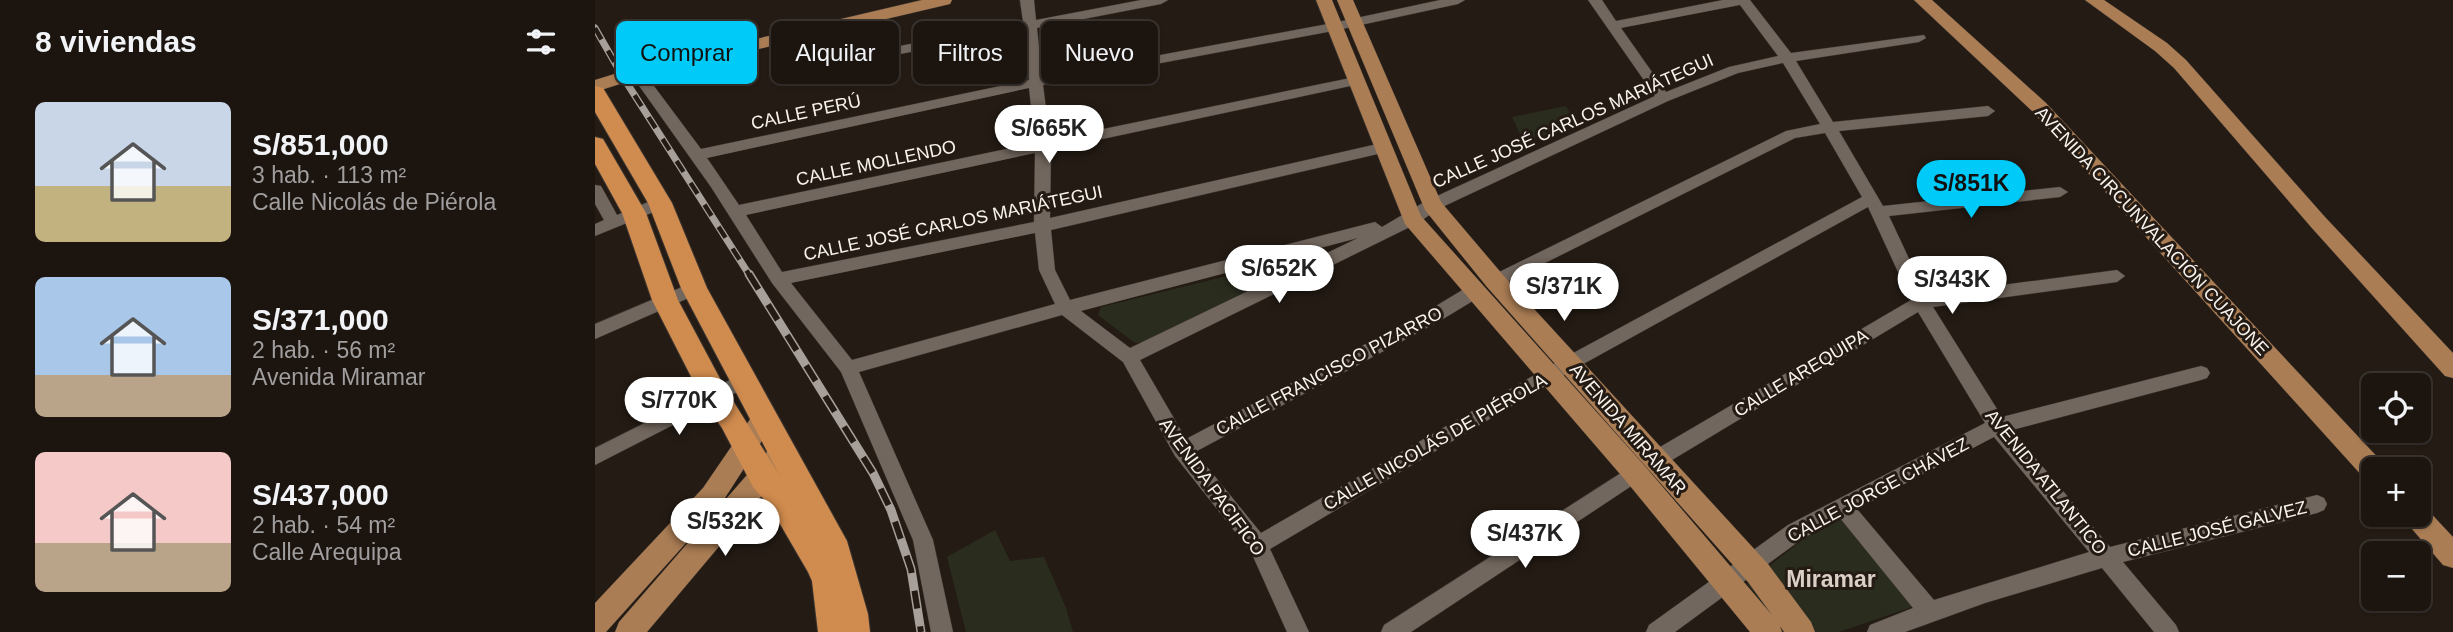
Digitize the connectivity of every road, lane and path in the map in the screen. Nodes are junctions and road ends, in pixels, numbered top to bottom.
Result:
1 (944, 0) edge
2 (1027, 0) edge
3 (1161, 0) edge
4 (1324, 0) edge
5 (1458, 0) edge
6 (1595, 0) edge
7 (1743, 0) edge
8 (1922, 0) edge
9 (2094, 0) edge
10 (1091, 6) edge
11 (1344, 16) edge
12 (1030, 24) junction
13 (1613, 26) junction
14 (1919, 38) dead end
15 (757, 44) edge
16 (899, 50) edge
17 (1787, 58) junction
18 (616, 80) edge
19 (1355, 81) junction
20 (1038, 82) junction
21 (645, 84) edge
22 (595, 86) edge
23 (595, 93) edge
24 (1663, 98) junction
25 (1988, 111) dead end
26 (1829, 127) junction
27 (595, 144) edge
28 (1044, 148) junction
29 (1382, 148) junction
30 (698, 155) junction
31 (595, 190) edge
32 (2060, 192) dead end
33 (1432, 205) junction
34 (1875, 205) junction
35 (734, 212) junction
36 (635, 213) junction
37 (1412, 219) junction
38 (1042, 226) junction
39 (595, 230) edge
40 (2117, 276) dead end
41 (778, 279) junction
42 (1485, 286) junction
43 (694, 288) junction
44 (665, 300) junction
45 (1921, 302) junction
46 (1065, 308) junction
47 (595, 332) edge
48 (1129, 357) junction
49 (1570, 363) junction
50 (848, 368) junction
51 (2453, 369) edge
52 (2201, 373) dead end
53 (1548, 377) junction
54 (744, 380) junction
55 (715, 396) junction
56 (764, 419) junction
57 (1997, 426) junction
58 (745, 446) junction
59 (1182, 450) junction
60 (782, 453) junction
61 (595, 457) edge
62 (2361, 457) edge
63 (1655, 460) junction
64 (1635, 473) junction
65 (763, 478) junction
66 (2317, 504) dead end
67 (1844, 508) junction
68 (2426, 527) edge
69 (1258, 545) junction
70 (2107, 556) junction
71 (2453, 556) edge
72 (1750, 566) junction
73 (1727, 581) junction
74 (1929, 611) junction
75 (595, 623) edge
76 (629, 632) edge
77 (834, 632) edge
78 (854, 632) edge
79 (942, 632) edge
80 (1298, 632) edge
81 (1392, 632) edge
82 (1657, 632) edge
83 (1768, 632) edge
84 (1801, 632) edge
85 (1878, 632) edge
86 (2168, 632) edge

1 - 15 main road
2 - 12 street, AVENIDA PACIFICO
3 - 10 street
4 - 11 main road, AVENIDA MIRAMAR
5 - 11 street, CALLE PERÚ
6 - 13 street
7 - 13 street
7 - 17 street, AVENIDA ATLANTICO
8 - 62 main road, AVENIDA CIRCUNVALACIÓN CUAJONE
9 - 51 main road
10 - 12 street
11 - 19 main road, AVENIDA MIRAMAR
11 - 20 street, CALLE PERÚ
11 - 33 main road, AVENIDA MIRAMAR
12 - 16 street
12 - 20 street, AVENIDA PACIFICO
13 - 24 street
14 - 17 street, CALLE JOSÉ CARLOS MARIÁTEGUI
17 - 24 street, CALLE JOSÉ CARLOS MARIÁTEGUI
17 - 26 street, AVENIDA ATLANTICO
18 - 22 main road
19 - 28 street, CALLE MOLLENDO
19 - 29 main road, AVENIDA MIRAMAR
20 - 28 street, AVENIDA PACIFICO
20 - 30 street, CALLE PERÚ
21 - 30 street
23 - 36 highway
24 - 33 street, CALLE JOSÉ CARLOS MARIÁTEGUI
25 - 26 street, CALLE FRANCISCO PIZARRO
26 - 34 street, AVENIDA ATLANTICO
26 - 42 street, CALLE FRANCISCO PIZARRO
27 - 36 highway
28 - 35 street, CALLE MOLLENDO
28 - 38 street, AVENIDA PACIFICO
29 - 37 main road, AVENIDA MIRAMAR
29 - 38 street, CALLE JOSÉ CARLOS MARIÁTEGUI
30 - 35 street
31 - 36 street
32 - 34 street, CALLE NICOLÁS DE PIÉROLA
33 - 37 street, CALLE JOSÉ CARLOS MARIÁTEGUI
33 - 42 main road, AVENIDA MIRAMAR
34 - 45 street, AVENIDA ATLANTICO
34 - 49 street, CALLE NICOLÁS DE PIÉROLA
35 - 41 street
36 - 39 street
36 - 43 highway
36 - 44 highway
37 - 42 main road, AVENIDA MIRAMAR
37 - 46 street
37 - 48 street
38 - 41 street, CALLE JOSÉ CARLOS MARIÁTEGUI
38 - 46 street, AVENIDA PACIFICO
40 - 45 street, CALLE AREQUIPA
41 - 50 street
42 - 49 main road, AVENIDA MIRAMAR
42 - 53 main road, AVENIDA MIRAMAR
42 - 59 street, CALLE FRANCISCO PIZARRO
43 - 44 street
43 - 54 highway
44 - 47 street
44 - 55 highway
45 - 57 street, AVENIDA ATLANTICO
45 - 63 street, CALLE AREQUIPA
46 - 48 street, AVENIDA PACIFICO
46 - 50 street
48 - 59 street, AVENIDA PACIFICO
49 - 53 street, CALLE NICOLÁS DE PIÉROLA
49 - 63 main road, AVENIDA MIRAMAR
50 - 79 street
52 - 57 street, CALLE JORGE CHÁVEZ
53 - 64 main road, AVENIDA MIRAMAR
53 - 69 street, CALLE NICOLÁS DE PIÉROLA
54 - 55 street
54 - 56 highway
55 - 58 highway
55 - 61 street
56 - 58 main road
56 - 60 highway
57 - 67 street, CALLE JORGE CHÁVEZ
57 - 70 street, AVENIDA ATLANTICO
58 - 65 highway
58 - 75 main road
59 - 69 street, AVENIDA PACIFICO
60 - 65 main road
60 - 78 highway
63 - 72 main road, AVENIDA MIRAMAR
64 - 73 main road, AVENIDA MIRAMAR
64 - 81 street
65 - 76 main road
65 - 77 highway
66 - 70 street, CALLE JOSÉ GALVEZ
67 - 72 street, CALLE JORGE CHÁVEZ
67 - 74 street
68 - 71 main road
69 - 80 street, AVENIDA PACIFICO
70 - 74 street, CALLE JOSÉ GALVEZ
70 - 86 street, AVENIDA ATLANTICO
72 - 73 street, CALLE JORGE CHÁVEZ
72 - 84 main road, AVENIDA MIRAMAR
73 - 82 street, CALLE JORGE CHÁVEZ
73 - 83 main road, AVENIDA MIRAMAR
74 - 85 street, CALLE JOSÉ GALVEZ

